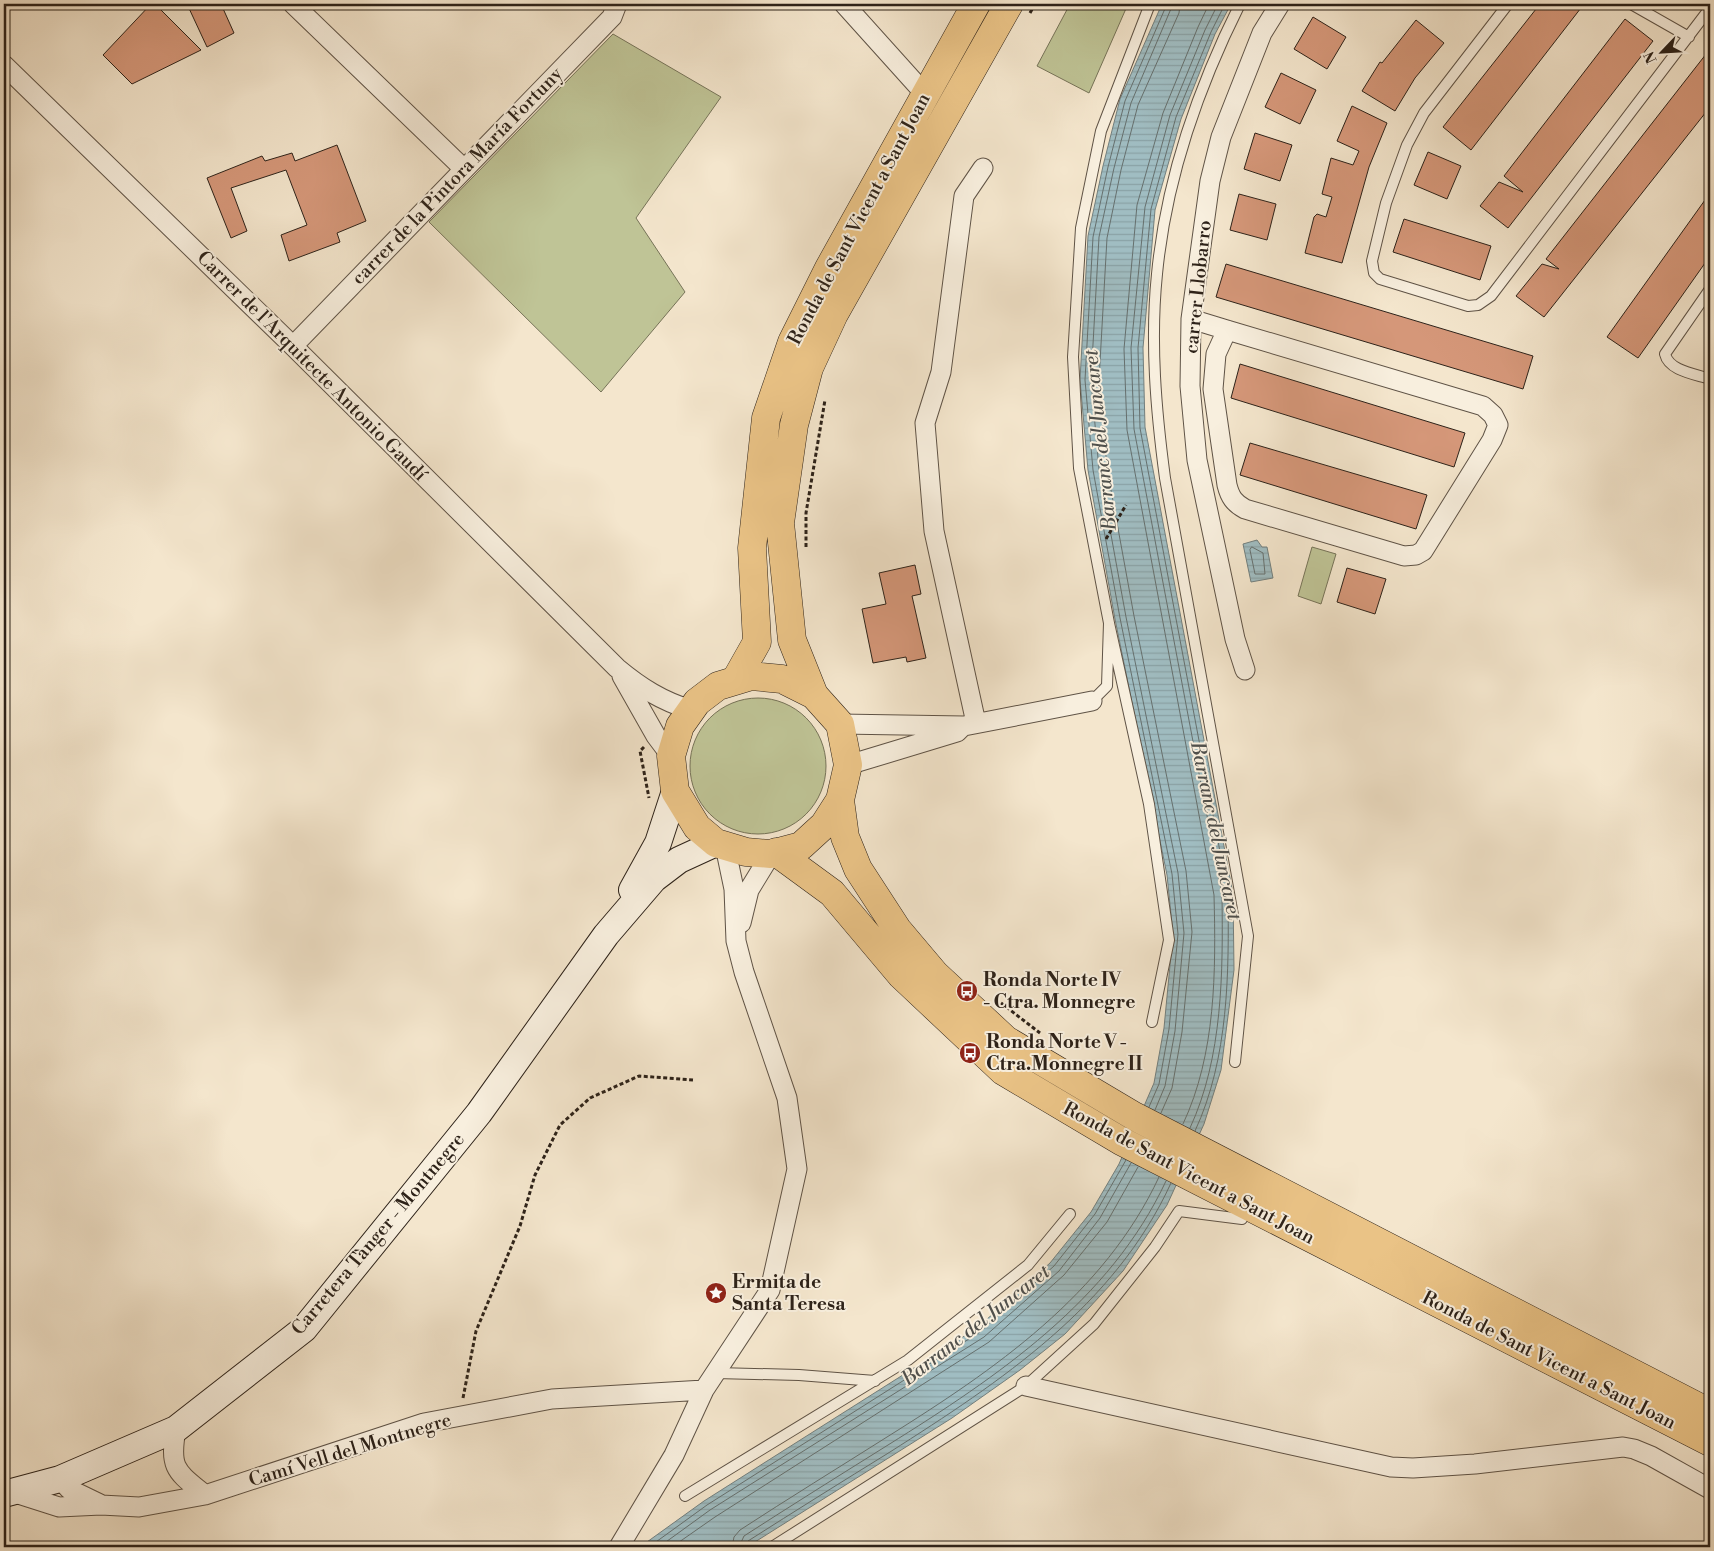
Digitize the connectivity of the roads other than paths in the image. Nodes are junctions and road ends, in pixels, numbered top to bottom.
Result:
1 (293, 4) edge
2 (617, 4) edge
3 (844, 4) edge
4 (976, 4) edge
5 (1150, 4) edge
6 (1240, 4) edge
7 (1280, 4) edge
8 (1508, 4) edge
9 (1631, 4) edge
10 (1710, 8) edge
11 (1018, 12) edge
12 (1689, 37) junction
13 (4, 65) edge
14 (925, 94) junction
15 (983, 168) dead end
16 (464, 170) junction
17 (1710, 289) edge
18 (1191, 319) junction
19 (1227, 330) junction
20 (293, 346) junction
21 (1710, 378) edge
22 (1109, 624) junction
23 (618, 668) junction
24 (1245, 670) dead end
25 (735, 681) junction
26 (814, 695) junction
27 (1092, 701) joint
28 (691, 710) junction
29 (840, 724) junction
30 (970, 724) junction
31 (671, 756) junction
32 (848, 765) junction
33 (675, 791) junction
34 (840, 800) junction
35 (720, 845) junction
36 (773, 853) junction
37 (606, 935) junction
38 (736, 941) junction
39 (1152, 1022) dead end
40 (1235, 1062) dead end
41 (1070, 1214) dead end
42 (1242, 1219) dead end
43 (716, 1373) junction
44 (875, 1380) junction
45 (1026, 1386) junction
46 (704, 1390) junction
47 (1710, 1413) edge
48 (176, 1429) junction
49 (1710, 1442) edge
50 (60, 1479) junction
51 (1710, 1489) edge
52 (8, 1493) edge
53 (205, 1495) junction
54 (686, 1496) dead end
55 (101, 1504) junction
56 (620, 1547) edge
57 (772, 1547) edge

1 - 16 street
2 - 16 street, carrer de la Pintora María Fortuny
3 - 14 street
4 - 14 main road, Ronda de Sant Vicent a Sant Joan
5 - 22 lane
6 - 40 lane
7 - 18 street, carrer Llobarro
8 - 12 lane
9 - 12 lane
10 - 12 lane
11 - 26 main road, Ronda de Sant Vicent a Sant Joan
13 - 20 street, Carrer de l'Arquitecte Antonio Gaudí
14 - 25 main road, Ronda de Sant Vicent a Sant Joan
15 - 30 street
16 - 20 street, carrer de la Pintora María Fortuny
17 - 21 lane
18 - 19 street
18 - 24 street, carrer Llobarro
19 - 19 street
20 - 23 street, Carrer de l'Arquitecte Antonio Gaudí
22 - 27 lane
22 - 39 lane
23 - 28 street, Carrer de l'Arquitecte Antonio Gaudí
23 - 31 street, Carrer de l'Arquitecte Antonio Gaudí
25 - 26 main road
25 - 28 main road, Ronda de Sant Vicent a Sant Joan
26 - 29 main road, Ronda de Sant Vicent a Sant Joan
27 - 30 street
28 - 31 main road, Ronda de Sant Vicent a Sant Joan
29 - 30 street
29 - 32 main road, Ronda de Sant Vicent a Sant Joan
30 - 32 street
31 - 33 main road, Ronda de Sant Vicent a Sant Joan
32 - 34 main road, Ronda de Sant Vicent a Sant Joan
33 - 35 main road, Ronda de Sant Vicent a Sant Joan
33 - 37 street, Carretera Tànger - Montnegre
34 - 36 main road, Ronda de Sant Vicent a Sant Joan
34 - 47 main road, Ronda de Sant Vicent a Sant Joan
35 - 36 main road, Ronda de Sant Vicent a Sant Joan
35 - 37 street, Carretera Tànger - Montnegre
35 - 38 street
36 - 38 street
36 - 49 main road, Ronda de Sant Vicent a Sant Joan
37 - 48 street, Carretera Tànger - Montnegre
38 - 43 street
41 - 44 lane
42 - 45 lane
43 - 44 lane
43 - 46 street
44 - 54 lane
45 - 51 street
45 - 57 lane
46 - 53 street, Camí Vell del Montnegre
46 - 56 street
48 - 50 street, Carretera Tànger - Montnegre
48 - 53 street
50 - 52 street, Carretera Tànger - Montnegre
50 - 55 street, Camí Vell del Montnegre
52 - 55 street, Camí Vell del Montnegre
53 - 55 street, Camí Vell del Montnegre

